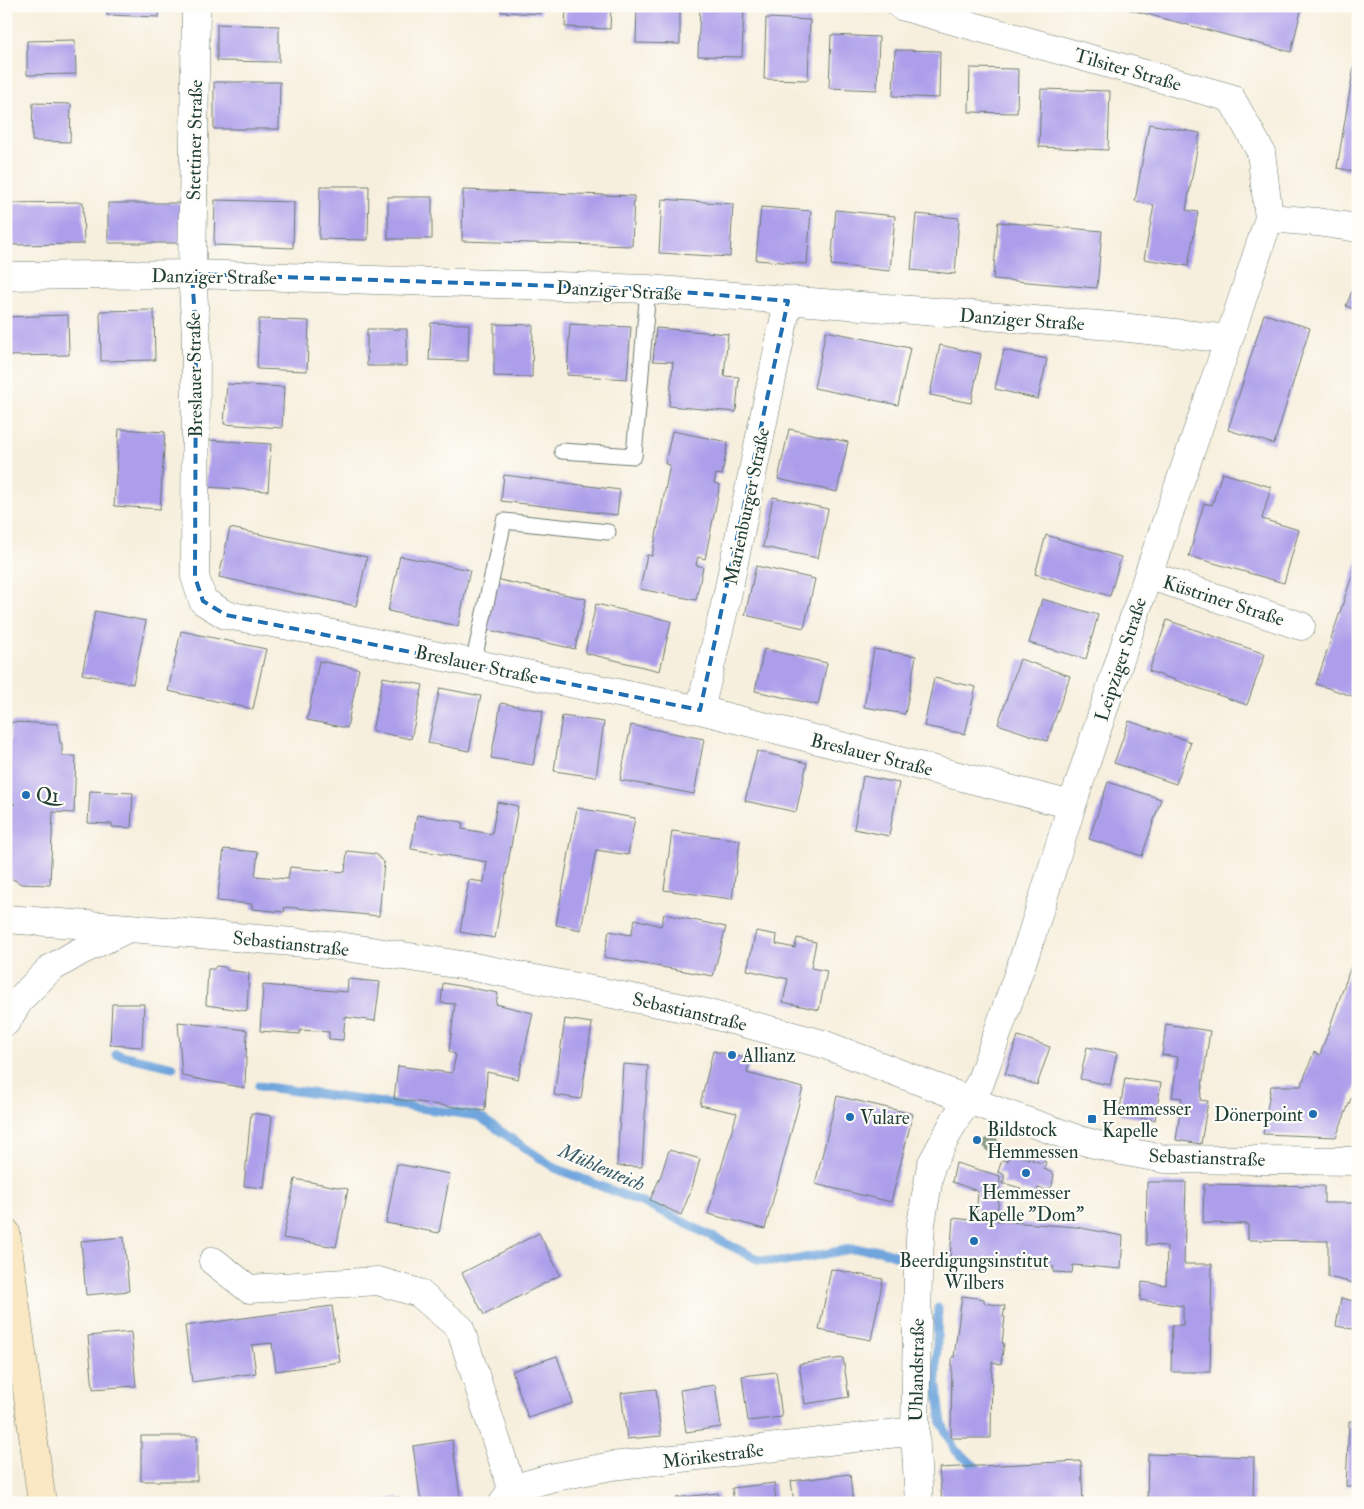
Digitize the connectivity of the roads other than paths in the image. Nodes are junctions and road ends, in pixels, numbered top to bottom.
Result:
1 (196, 6) edge
2 (901, 6) edge
3 (1269, 218) junction
4 (1358, 228) edge
5 (192, 274) junction
6 (6, 276) edge
7 (648, 289) junction
8 (788, 301) junction
9 (1229, 339) junction
10 (562, 451) dead end
11 (608, 532) dead end
12 (1148, 575) junction
13 (1301, 626) dead end
14 (473, 664) junction
15 (700, 710) junction
16 (1072, 805) junction
17 (6, 919) edge
18 (130, 928) junction
19 (6, 1022) edge
20 (970, 1099) junction
21 (1358, 1161) edge
22 (6, 1232) edge
23 (213, 1262) dead end
24 (915, 1431) junction
25 (507, 1496) edge
26 (42, 1503) edge
27 (919, 1503) edge

1 - 5 street, Stettiner Straße
2 - 3 street, Tilsiter Straße
3 - 4 street
3 - 9 street, Leipziger Straße
5 - 6 street, Danziger Straße
5 - 7 street, Danziger Straße
5 - 14 street, Breslauer Straße
7 - 8 street, Danziger Straße
7 - 10 lane
8 - 9 street, Danziger Straße
8 - 15 street, Marienburger Straße
9 - 12 street, Leipziger Straße
11 - 14 lane
12 - 13 street, Küstriner Straße
12 - 16 street, Leipziger Straße
14 - 15 street, Breslauer Straße
15 - 16 street, Breslauer Straße
16 - 20 street, Leipziger Straße
17 - 18 street, Sebastianstraße
18 - 19 street
18 - 20 street, Sebastianstraße
20 - 21 street, Sebastianstraße
20 - 24 street, Uhlandstraße
22 - 26 main road
23 - 25 street, Mörikestraße
24 - 25 street, Mörikestraße
24 - 27 street, Uhlandstraße

